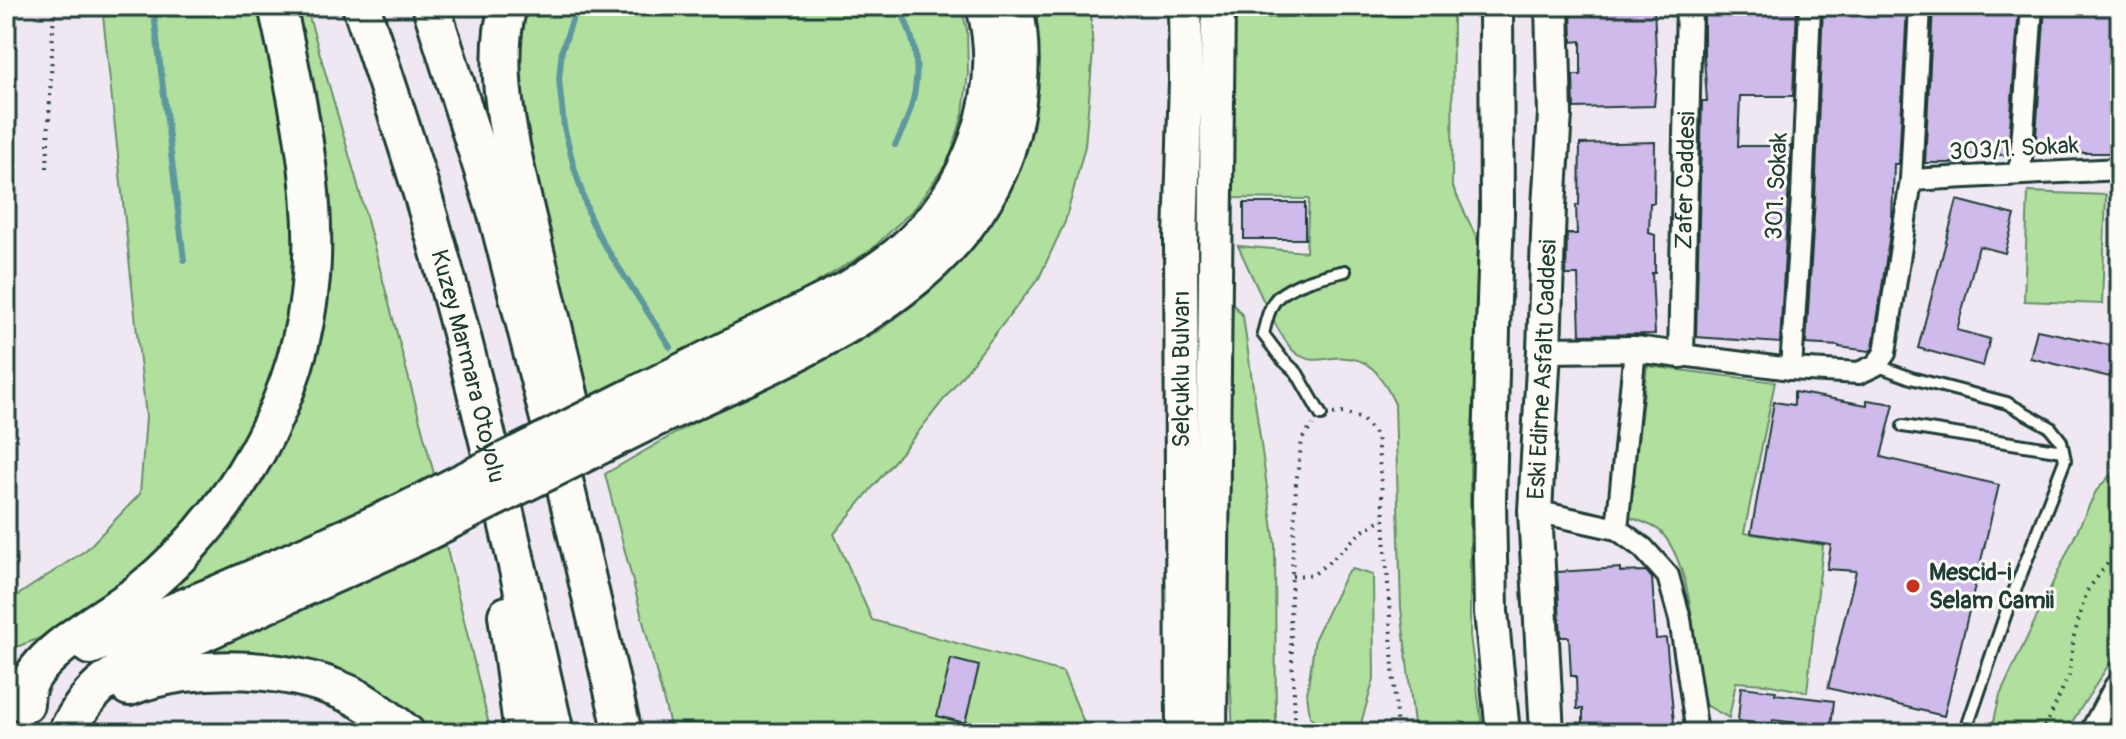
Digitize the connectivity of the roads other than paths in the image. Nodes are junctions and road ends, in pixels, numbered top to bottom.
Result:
1 (277, 6) edge
2 (361, 6) edge
3 (431, 6) edge
4 (508, 6) edge
5 (985, 6) edge
6 (1014, 6) edge
7 (1185, 6) edge
8 (1218, 6) edge
9 (1496, 6) edge
10 (1552, 6) edge
11 (1689, 6) edge
12 (1810, 6) edge
13 (1920, 6) edge
14 (2032, 6) edge
15 (2120, 169) edge
16 (2020, 174) junction
17 (1911, 180) junction
18 (1345, 271) dead end
19 (1635, 349) junction
20 (1544, 350) junction
21 (1681, 355) junction
22 (1876, 365) junction
23 (1791, 369) junction
24 (646, 407) junction
25 (1321, 415) road end
26 (1903, 426) dead end
27 (2063, 451) junction
28 (1535, 511) junction
29 (574, 523) junction
30 (508, 525) junction
31 (406, 526) junction
32 (1617, 529) junction
33 (2120, 690) edge
34 (18, 719) edge
35 (70, 725) edge
36 (406, 733) edge
37 (523, 733) edge
38 (555, 733) edge
39 (623, 733) edge
40 (1183, 733) edge
41 (1210, 733) edge
42 (1503, 733) edge
43 (1547, 733) edge
44 (1697, 733) edge
45 (1965, 733) edge
46 (2097, 733) edge

1 - 34 highway
2 - 30 highway, Kuzey Marmara Otoyolu
3 - 29 highway
4 - 29 highway
5 - 24 highway
6 - 24 highway
7 - 40 main road, Selçuklu Bulvarı
8 - 41 main road, Selçuklu Bulvarı
9 - 42 main road, Eski Edirne Asfaltı Caddesi
10 - 20 main road, Eski Edirne Asfaltı Caddesi
11 - 21 street, Zafer Caddesi
12 - 23 street, 301. Sokak
13 - 17 street
14 - 16 street
15 - 16 street, 303/1. Sokak
16 - 17 street, 303/1. Sokak
17 - 22 street
18 - 25 lane
19 - 20 street
19 - 21 street
19 - 32 street
20 - 28 main road, Eski Edirne Asfaltı Caddesi
21 - 23 street
22 - 23 street
22 - 27 lane
24 - 31 highway, bridge
26 - 27 lane
27 - 45 lane
28 - 32 street
28 - 43 main road, Eski Edirne Asfaltı Caddesi
29 - 39 highway
30 - 37 highway
30 - 38 highway, Kuzey Marmara Otoyolu
31 - 34 highway
31 - 35 highway
32 - 44 street
33 - 46 main road
35 - 36 highway

